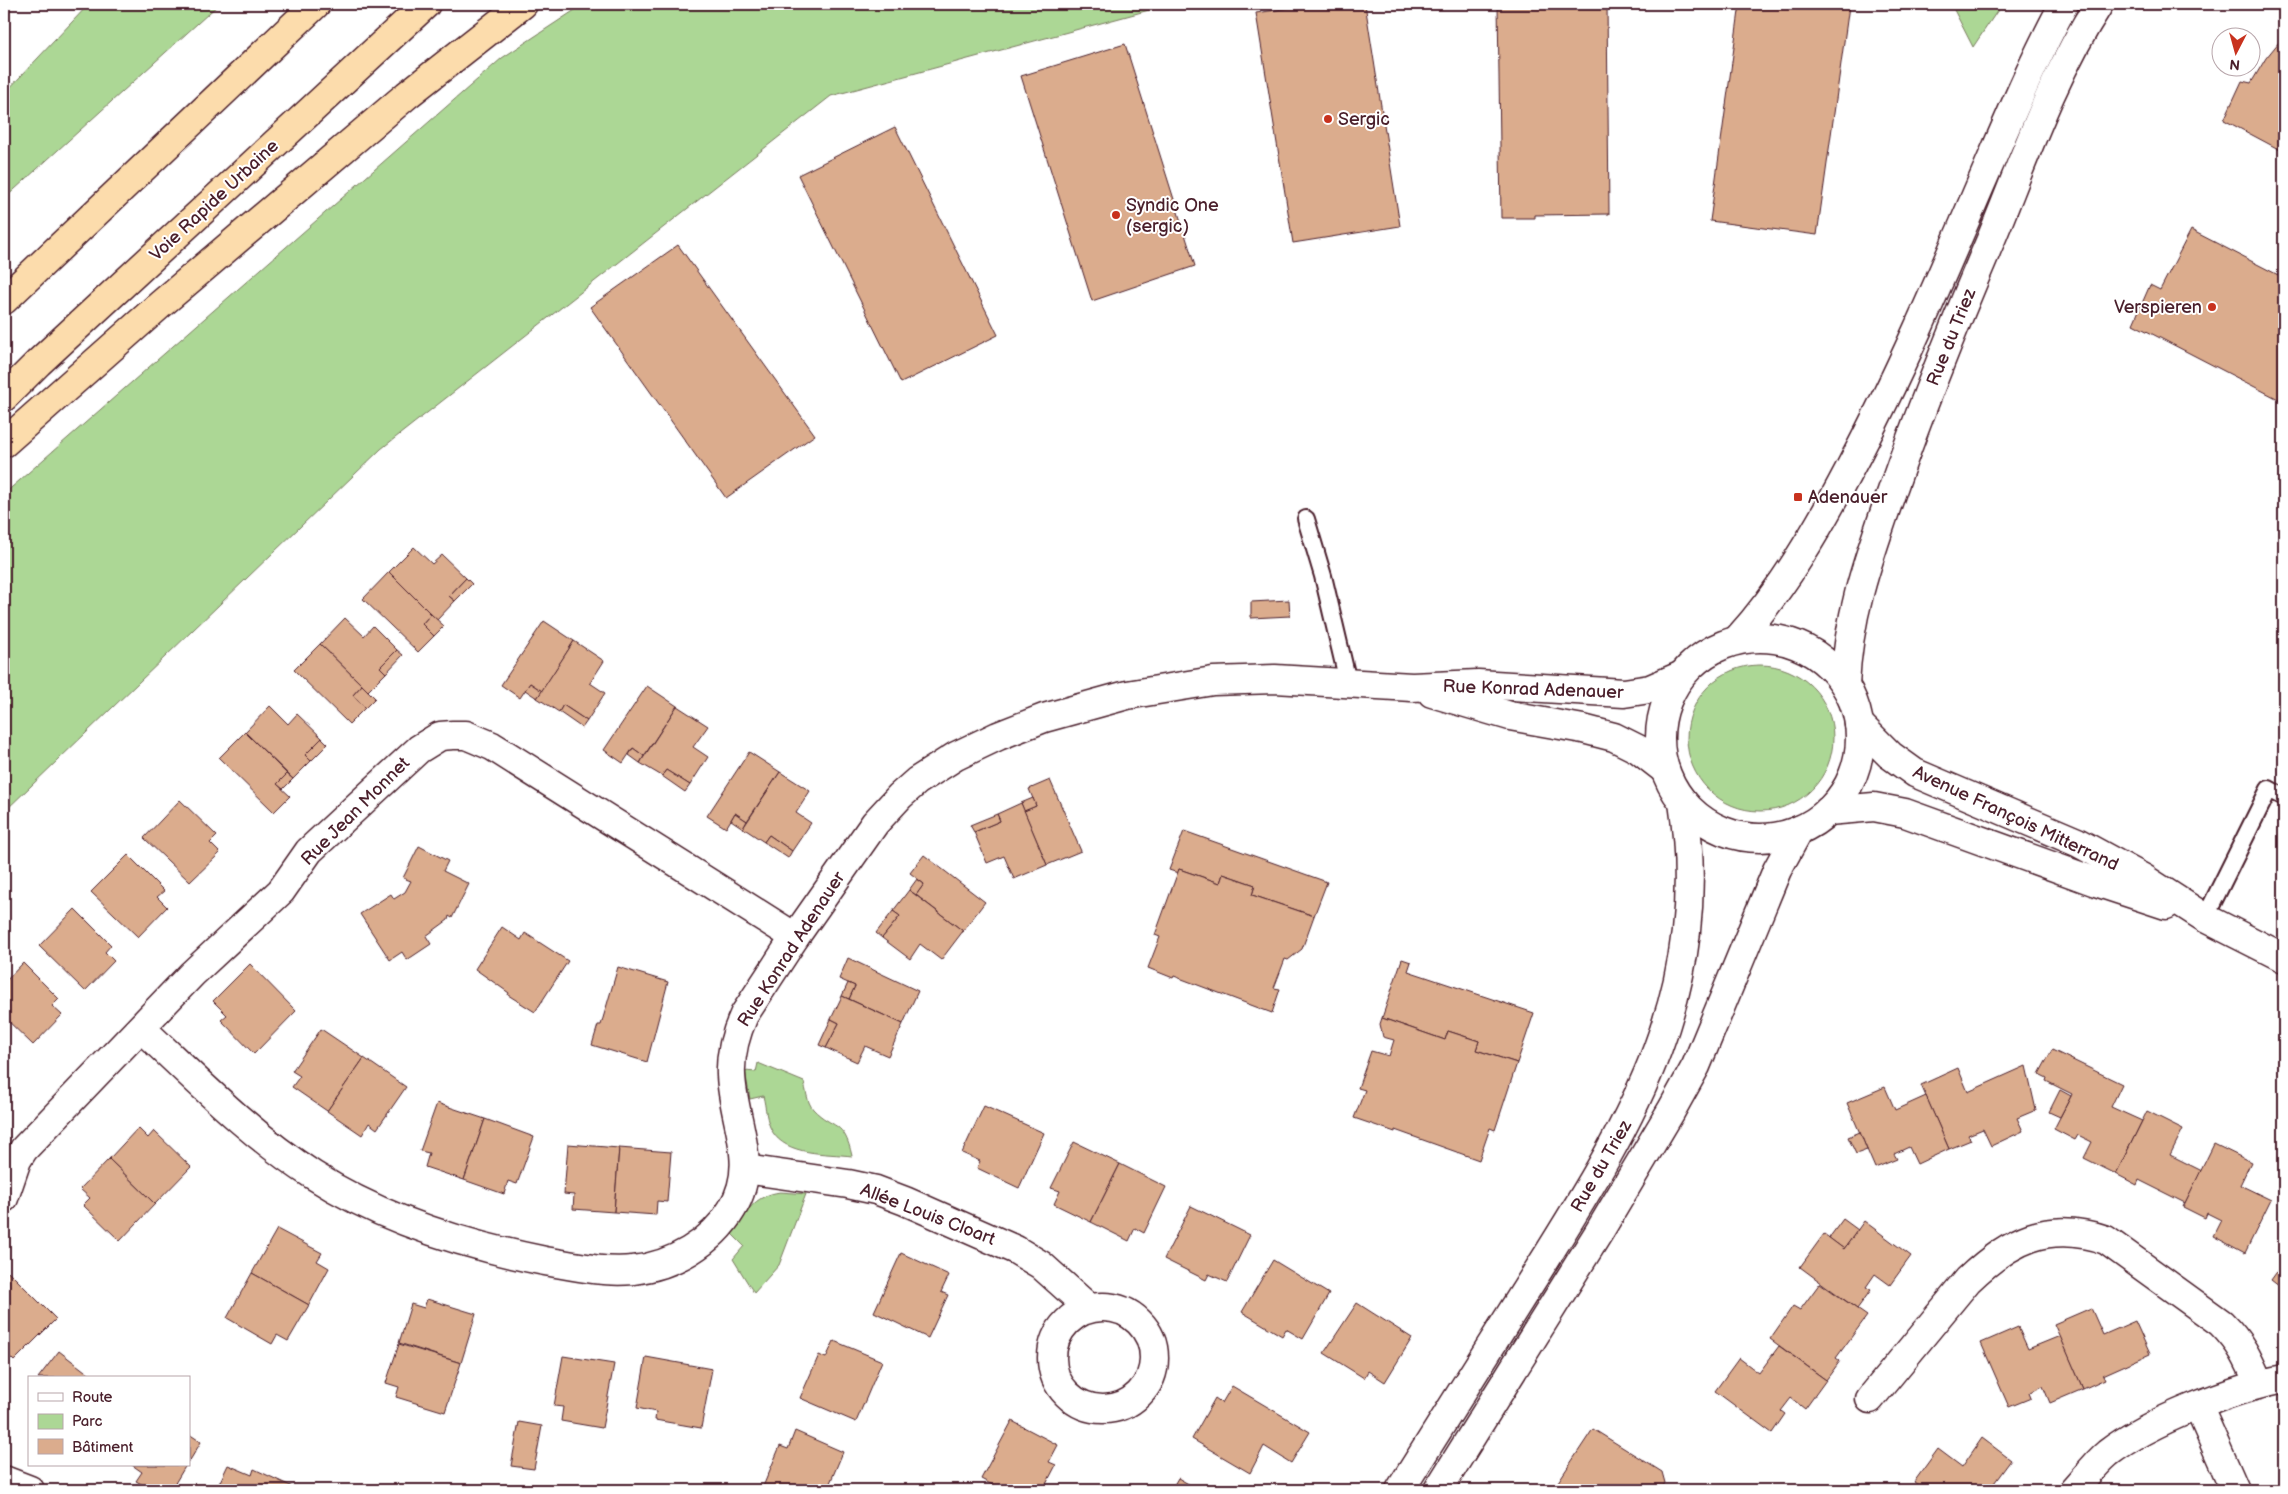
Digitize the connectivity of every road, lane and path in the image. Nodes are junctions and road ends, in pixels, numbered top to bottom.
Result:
1 (316, 4) edge
2 (426, 4) edge
3 (523, 4) edge
4 (2064, 4) edge
5 (2100, 4) edge
6 (4, 300) edge
7 (4, 397) edge
8 (4, 442) edge
9 (1306, 519) dead end
10 (1737, 640) junction
11 (1680, 676) junction
12 (1348, 682) junction
13 (1845, 685) junction
14 (1412, 687) junction
15 (1859, 724) junction
16 (1665, 770) junction
17 (2284, 797) edge
18 (1683, 802) junction
19 (1828, 811) junction
20 (1798, 830) junction
21 (2205, 918) junction
22 (794, 937) junction
23 (2284, 958) edge
24 (141, 1028) junction
25 (745, 1169) junction
26 (4, 1198) edge
27 (1089, 1308) dead end
28 (2272, 1382) edge
29 (1870, 1399) dead end
30 (2198, 1406) junction
31 (4, 1480) edge
32 (30, 1490) edge
33 (1400, 1490) edge
34 (1438, 1490) edge
35 (2074, 1490) edge
36 (2235, 1490) edge

1 - 6 highway
2 - 7 highway, Voie Rapide Urbaine
3 - 8 highway
4 - 10 street, Rue du Triez
5 - 13 street, Rue du Triez
9 - 12 lane
10 - 11 street
10 - 13 street
11 - 14 street, Rue Konrad Adenauer
11 - 16 street
12 - 14 street, Rue Konrad Adenauer
12 - 22 street, Rue Konrad Adenauer
13 - 15 street
14 - 16 street, Rue Konrad Adenauer
15 - 19 street
15 - 21 street, Avenue François Mitterrand
16 - 18 street
17 - 21 lane
18 - 20 street
18 - 33 street, Rue du Triez
19 - 20 street
19 - 21 street, Avenue François Mitterrand
20 - 34 street, Rue du Triez
21 - 23 street, Avenue François Mitterrand
22 - 24 street, Rue Jean Monnet
22 - 25 street, Rue Konrad Adenauer
24 - 25 street, Rue Konrad Adenauer
24 - 26 street, Rue Jean Monnet
25 - 27 street, Allée Louis Cloart
28 - 29 street
28 - 30 street
30 - 35 street
30 - 36 street
31 - 32 street

